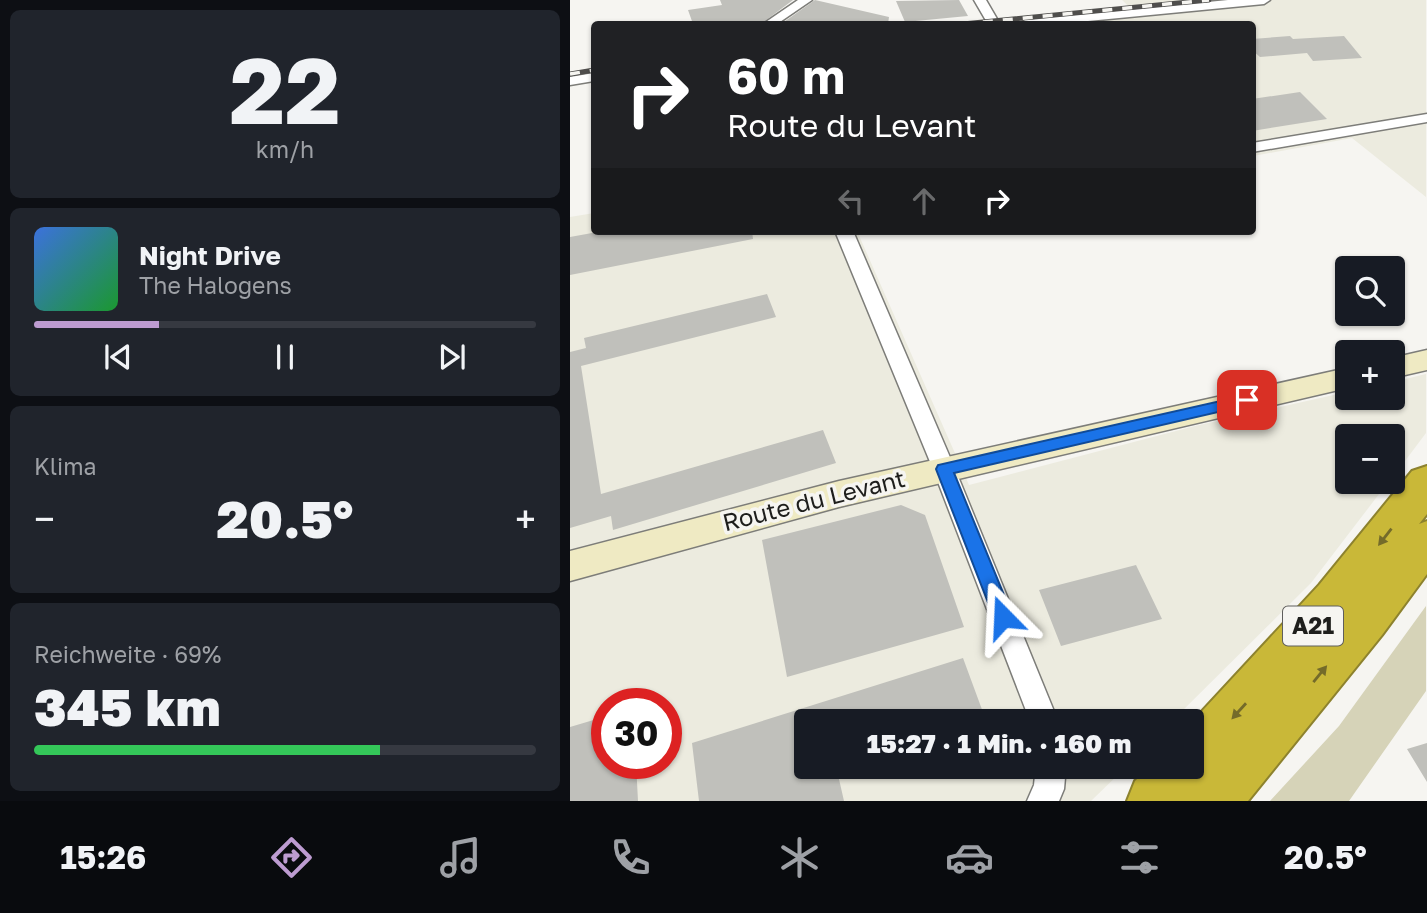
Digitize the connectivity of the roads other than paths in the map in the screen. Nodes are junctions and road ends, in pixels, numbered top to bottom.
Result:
1 (806, 0) edge
2 (980, 0) edge
3 (1264, 0) edge
4 (774, 21) edge
5 (992, 21) edge
6 (1056, 21) edge
7 (591, 78) edge
8 (570, 82) edge
9 (1426, 118) edge
10 (1256, 147) edge
11 (846, 235) edge
12 (1426, 360) edge
13 (1405, 365) edge
14 (1335, 381) edge
15 (944, 469) junction
16 (1426, 482) edge
17 (1426, 539) edge
18 (570, 566) edge
19 (1039, 709) edge
20 (1204, 747) edge
21 (1050, 779) edge
22 (1176, 779) edge
23 (1042, 801) edge
24 (1155, 801) edge
25 (1213, 801) edge

1 - 4 street
2 - 5 street
3 - 6 street
7 - 8 street
9 - 10 street
11 - 15 street
12 - 13 street
14 - 15 street, Route du Levant
15 - 18 street, Route du Levant
15 - 19 street
16 -> 20 highway, A21
25 -> 17 highway, A21
21 - 23 street
22 - 24 highway

